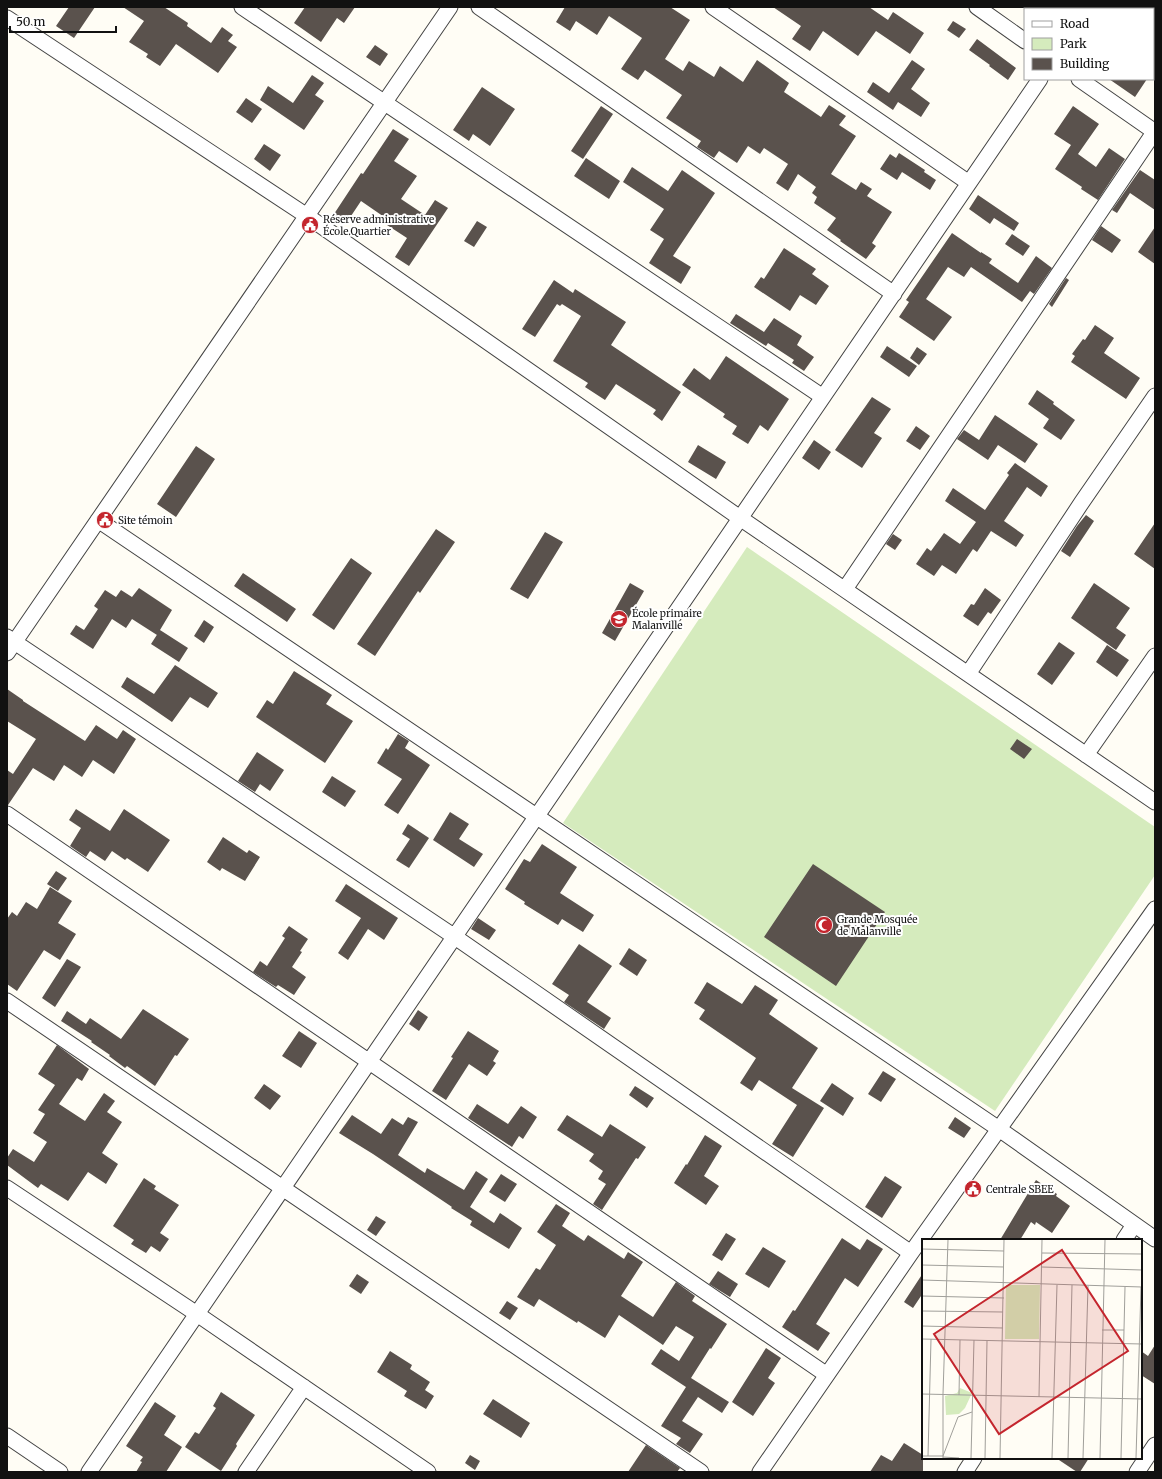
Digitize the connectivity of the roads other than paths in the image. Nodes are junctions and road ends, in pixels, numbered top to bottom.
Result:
1 (242, 7) edge
2 (450, 7) edge
3 (479, 7) edge
4 (712, 7) edge
5 (977, 7) edge
6 (7, 18) edge
7 (1024, 40) edge
8 (1039, 80) edge
9 (1080, 80) edge
10 (384, 103) junction
11 (1155, 131) edge
12 (969, 183) junction
13 (307, 216) junction
14 (894, 294) junction
15 (1155, 396) edge
16 (823, 397) junction
17 (740, 518) junction
18 (98, 520) junction
19 (845, 589) junction
20 (10, 644) edge
21 (1155, 656) edge
22 (968, 674) junction
23 (1086, 755) junction
24 (1155, 802) edge
25 (7, 814) edge
26 (537, 816) junction
27 (1155, 909) edge
28 (455, 936) junction
29 (7, 1001) edge
30 (369, 1062) junction
31 (999, 1129) junction
32 (7, 1188) edge
33 (283, 1188) junction
34 (1134, 1226) junction
35 (1125, 1239) edge
36 (1155, 1239) edge
37 (910, 1253) junction
38 (197, 1314) junction
39 (827, 1374) junction
40 (304, 1387) junction
41 (7, 1436) edge
42 (1155, 1445) edge
43 (973, 1459) edge
44 (60, 1472) edge
45 (89, 1472) edge
46 (246, 1472) edge
47 (428, 1472) edge
48 (701, 1472) edge
49 (760, 1472) edge
50 (965, 1472) edge
51 (1137, 1472) edge

1 - 10 street
2 - 10 street
3 - 14 street
4 - 12 street
5 - 7 street
6 - 13 street
8 - 12 street
9 - 11 street
10 - 13 street
10 - 16 street
11 - 19 street
12 - 14 street
13 - 17 street
13 - 18 street
14 - 16 street
15 - 22 street
16 - 17 street
17 - 19 street
17 - 26 street
18 - 20 street
18 - 26 street
19 - 22 street
20 - 28 street
21 - 23 street
22 - 23 street
23 - 24 street
25 - 30 street
26 - 28 street
26 - 31 street
27 - 31 street
28 - 30 street
28 - 37 street
29 - 33 street
30 - 33 street
30 - 39 street
31 - 34 street
31 - 37 street
32 - 38 street
33 - 38 street
33 - 48 street
34 - 35 street
34 - 36 street
37 - 39 street
38 - 40 street
38 - 45 street
39 - 49 street
40 - 46 street
40 - 47 street
41 - 44 street
42 - 51 street
43 - 50 street

